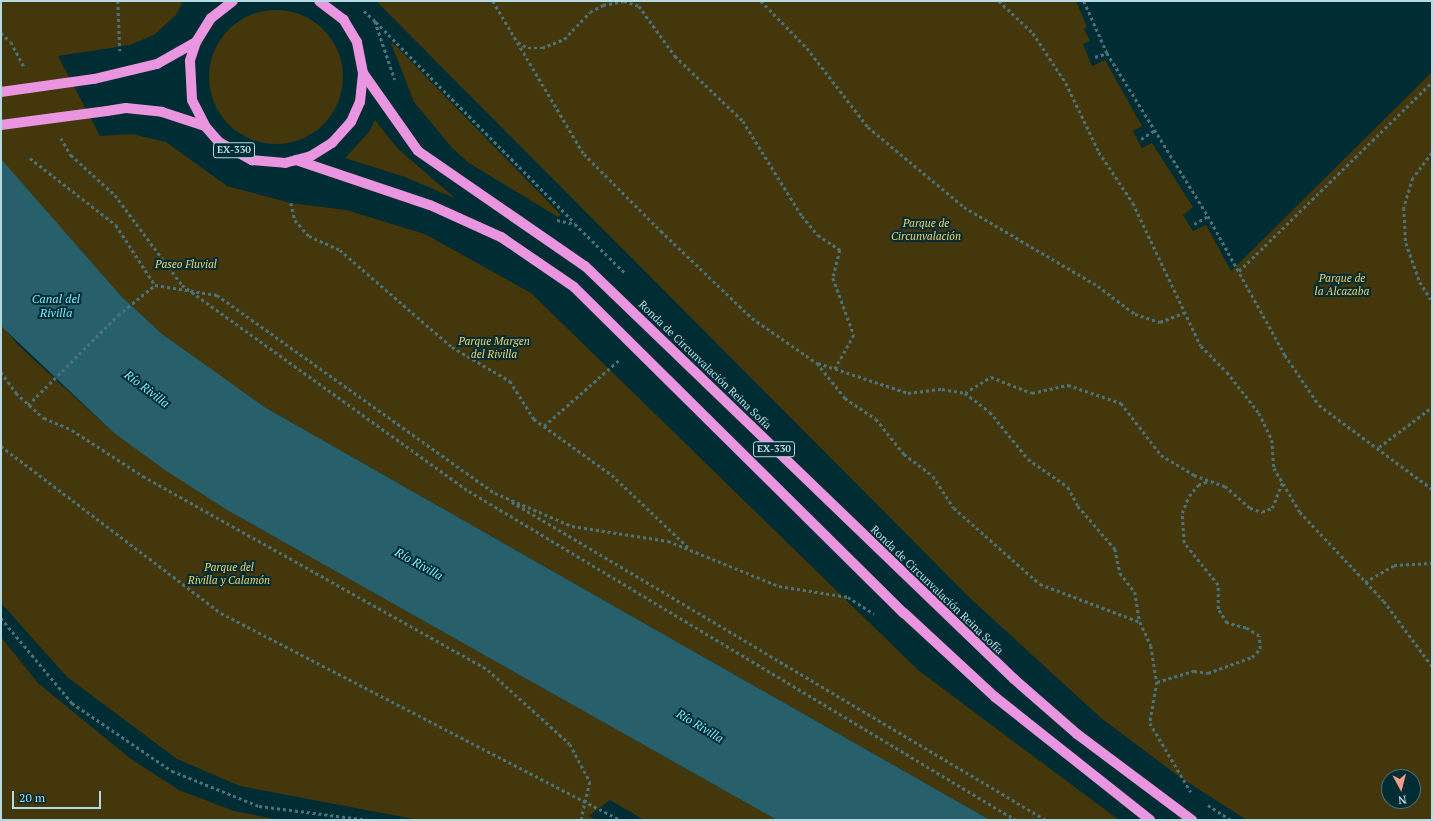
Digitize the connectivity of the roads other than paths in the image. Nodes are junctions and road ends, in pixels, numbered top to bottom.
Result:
1 (233, 1) edge
2 (319, 1) edge
3 (219, 5) edge
4 (196, 42) junction
5 (363, 73) junction
6 (1, 92) edge
7 (1, 125) edge
8 (204, 126) junction
9 (296, 160) junction
10 (1150, 820) edge
11 (1192, 820) edge

1 - 3 main road, Ronda de Circunvalación Reina Sofía / EX-330
2 - 5 main road, Ronda de Circunvalación Reina Sofía / EX-330
3 - 4 main road, Ronda de Circunvalación Reina Sofía / EX-330
4 - 6 main road, bridge
4 - 8 main road, Ronda de Circunvalación Reina Sofía / EX-330
5 - 9 main road, Ronda de Circunvalación Reina Sofía / EX-330
5 - 11 main road, Ronda de Circunvalación Reina Sofía / EX-330
7 - 8 main road, bridge
8 - 9 main road, Ronda de Circunvalación Reina Sofía / EX-330
9 - 10 main road, Ronda de Circunvalación Reina Sofía / EX-330

